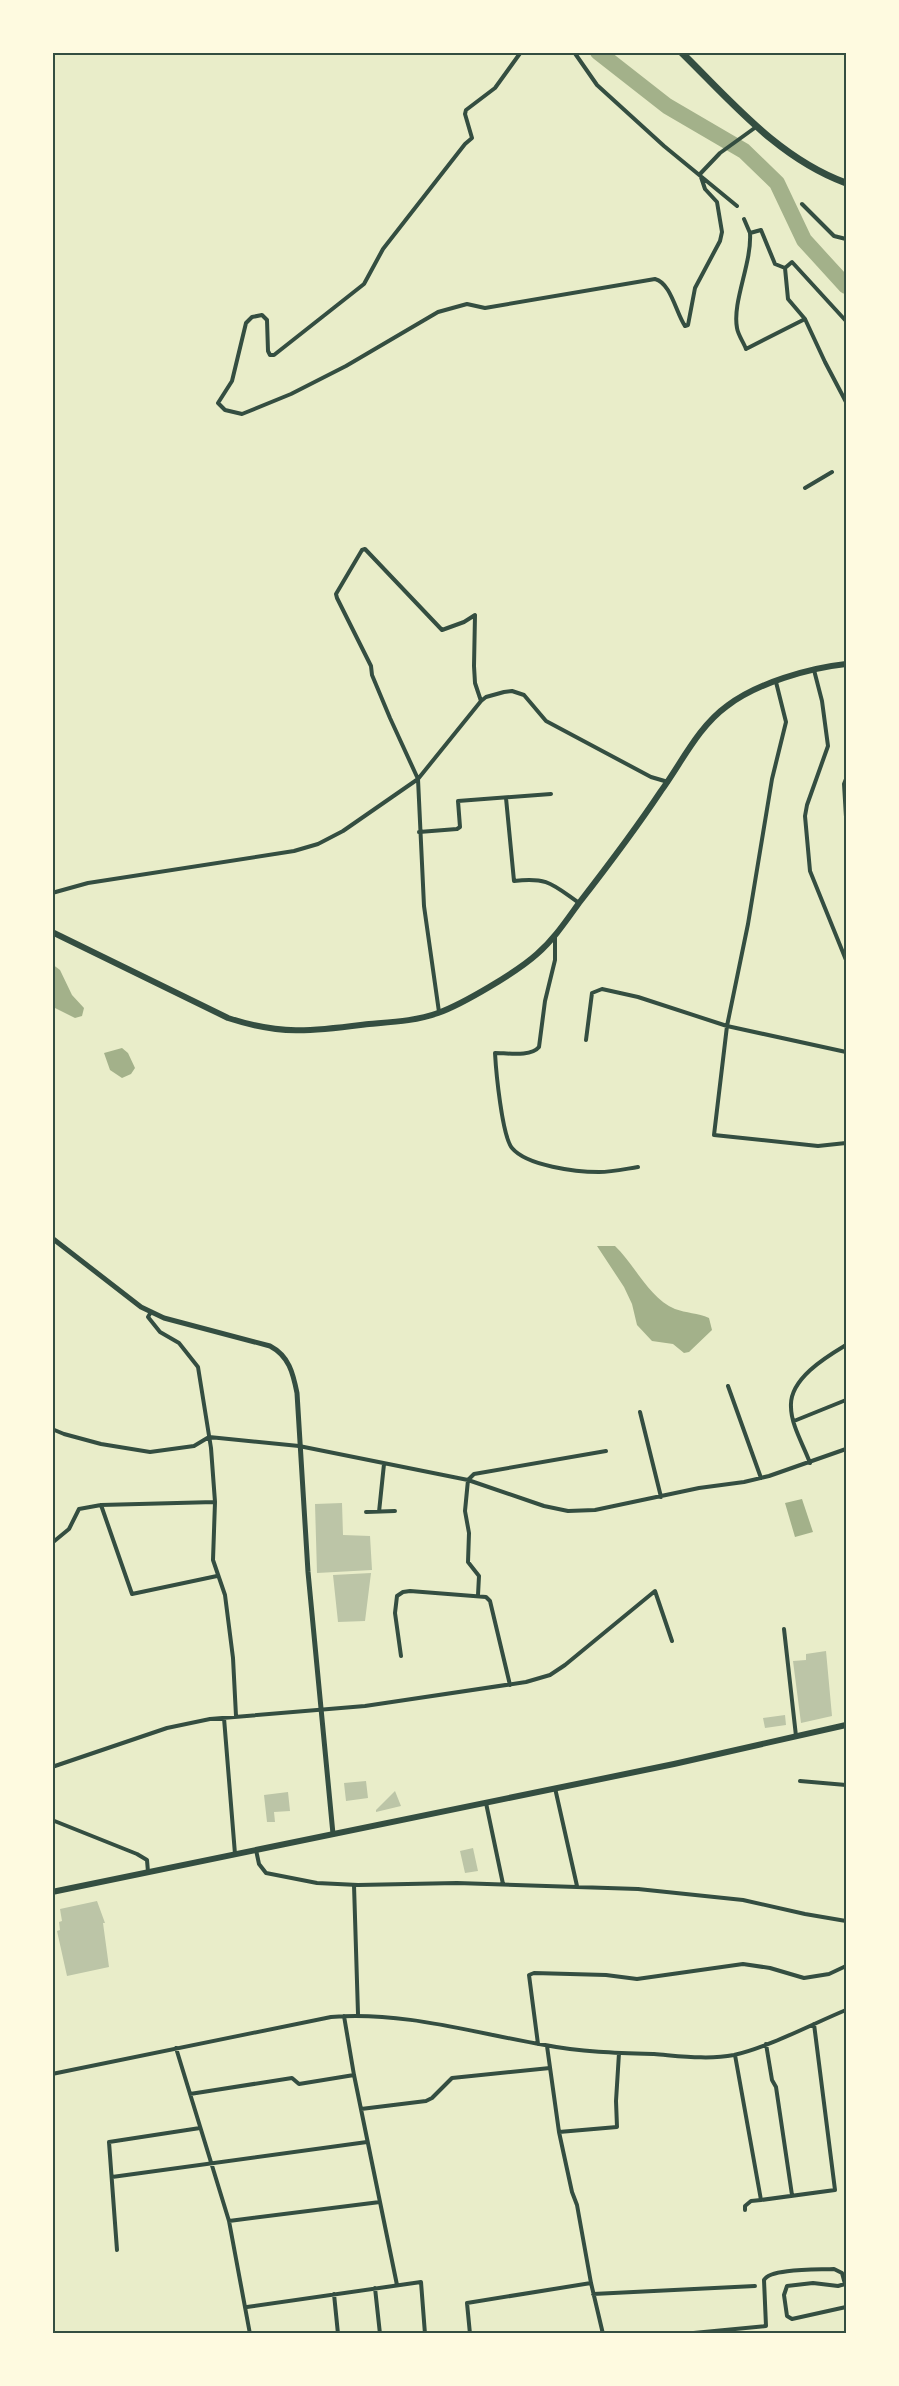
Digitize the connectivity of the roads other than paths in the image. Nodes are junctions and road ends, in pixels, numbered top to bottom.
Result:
1 (521, 52) edge
2 (574, 52) edge
3 (681, 52) edge
4 (756, 127) junction
5 (700, 174) junction
6 (846, 183) edge
7 (802, 204) dead end
8 (737, 206) dead end
9 (744, 218) dead end
10 (750, 233) junction
11 (846, 239) edge
12 (785, 268) junction
13 (805, 319) junction
14 (846, 321) edge
15 (846, 402) edge
16 (832, 472) dead end
17 (805, 488) dead end
18 (846, 664) edge
19 (814, 670) junction
20 (776, 682) junction
21 (481, 701) junction
22 (418, 779) junction
23 (846, 779) edge
24 (668, 782) junction
25 (551, 794) dead end
26 (506, 798) junction
27 (846, 817) edge
28 (420, 832) junction
29 (52, 893) edge
30 (579, 903) junction
31 (52, 932) edge
32 (555, 935) junction
33 (846, 960) edge
34 (439, 1012) junction
35 (727, 1026) junction
36 (586, 1040) dead end
37 (846, 1052) edge
38 (846, 1143) edge
39 (638, 1167) dead end
40 (52, 1238) edge
41 (151, 1312) junction
42 (846, 1345) edge
43 (728, 1386) dead end
44 (846, 1400) edge
45 (640, 1412) dead end
46 (794, 1421) junction
47 (52, 1429) edge
48 (209, 1437) junction
49 (299, 1446) junction
50 (846, 1449) edge
51 (606, 1452) dead end
52 (810, 1463) junction
53 (384, 1464) junction
54 (761, 1478) junction
55 (468, 1480) junction
56 (660, 1497) junction
57 (216, 1502) junction
58 (101, 1505) junction
59 (366, 1512) dead end
60 (379, 1512) junction
61 (395, 1512) dead end
62 (52, 1542) edge
63 (217, 1576) junction
64 (478, 1595) junction
65 (784, 1629) dead end
66 (672, 1641) dead end
67 (401, 1656) dead end
68 (510, 1685) junction
69 (320, 1710) junction
70 (236, 1716) junction
71 (224, 1718) junction
72 (846, 1725) edge
73 (796, 1736) junction
74 (52, 1767) edge
75 (800, 1782) dead end
76 (846, 1785) edge
77 (555, 1788) junction
78 (486, 1803) junction
79 (52, 1820) edge
80 (333, 1834) junction
81 (256, 1850) junction
82 (235, 1854) junction
83 (148, 1872) junction
84 (502, 1884) junction
85 (354, 1885) junction
86 (577, 1886) junction
87 (52, 1892) edge
88 (846, 1921) edge
89 (846, 1966) edge
90 (846, 2010) edge
91 (358, 2014) junction
92 (344, 2016) junction
93 (814, 2024) junction
94 (538, 2044) junction
95 (766, 2044) junction
96 (547, 2046) junction
97 (176, 2048) junction
98 (619, 2053) junction
99 (735, 2054) junction
100 (550, 2068) junction
101 (52, 2074) edge
102 (354, 2075) junction
103 (190, 2094) junction
104 (361, 2109) junction
105 (200, 2128) junction
106 (559, 2132) junction
107 (367, 2142) junction
108 (210, 2164) junction
109 (112, 2177) junction
110 (792, 2196) junction
111 (761, 2200) junction
112 (380, 2202) junction
113 (745, 2210) dead end
114 (229, 2221) junction
115 (117, 2250) dead end
116 (591, 2283) junction
117 (846, 2284) edge
118 (397, 2285) junction
119 (755, 2286) dead end
120 (375, 2288) junction
121 (334, 2294) junction
122 (593, 2294) junction
123 (247, 2307) junction
124 (846, 2307) edge
125 (250, 2334) edge
126 (338, 2334) edge
127 (380, 2334) edge
128 (426, 2334) edge
129 (470, 2334) edge
130 (602, 2334) edge
131 (683, 2334) edge

1 - 5 street
2 - 5 street
3 - 4 highway
4 - 5 street
4 - 6 highway
5 - 8 street
7 - 11 street
9 - 10 street
10 - 12 street
10 - 13 street
12 - 13 street
12 - 14 street
13 - 15 street
16 - 17 street
18 - 19 main road
19 - 20 main road
19 - 33 street
20 - 24 main road
20 - 35 street
21 - 22 street
21 - 22 street
21 - 24 street
22 - 28 street
22 - 29 street
23 - 27 street
24 - 30 main road
25 - 26 street
26 - 28 street
26 - 30 street
28 - 34 street
30 - 32 main road
31 - 34 main road
32 - 34 main road
32 - 39 street
35 - 36 street
35 - 37 street
35 - 38 street
40 - 41 street
41 - 48 street
41 - 49 street
42 - 46 street
43 - 54 street
44 - 46 street
45 - 56 street
46 - 52 street
47 - 48 street
48 - 49 street
48 - 57 street
49 - 53 street
49 - 69 street
50 - 52 street
51 - 55 street
52 - 54 street
53 - 55 street
53 - 60 street
54 - 56 street
55 - 56 street
55 - 64 street
57 - 58 street
57 - 63 street
58 - 62 street
58 - 63 street
59 - 60 street
60 - 61 street
63 - 70 street
64 - 67 street
64 - 68 street
65 - 73 street
66 - 68 street
68 - 69 street
69 - 70 street
69 - 80 street
70 - 71 street
71 - 74 street
71 - 82 street
72 - 73 main road
73 - 77 main road
75 - 76 street
77 - 78 main road
77 - 86 street
78 - 80 main road
78 - 84 street
79 - 83 street
80 - 81 main road
81 - 82 main road
81 - 85 street
82 - 83 main road
83 - 87 main road
84 - 85 street
84 - 86 street
85 - 91 street
86 - 88 street
89 - 94 street
90 - 93 street
91 - 92 street
91 - 94 street
92 - 97 street
92 - 102 street
93 - 95 street
93 - 110 street
94 - 96 street
95 - 99 street
95 - 110 street
96 - 98 street
96 - 100 street
97 - 101 street
97 - 103 street
98 - 99 street
98 - 106 street
99 - 111 street
100 - 104 street
100 - 106 street
102 - 103 street
102 - 104 street
103 - 105 street
104 - 107 street
105 - 108 street
105 - 109 street
106 - 116 street
107 - 108 street
107 - 112 street
108 - 109 street
108 - 114 street
109 - 115 street
110 - 111 street
111 - 113 street
112 - 114 street
112 - 118 street
114 - 123 street
116 - 122 street
116 - 129 street
117 - 124 street
117 - 131 street
118 - 120 street
118 - 128 street
119 - 122 street
120 - 121 street
120 - 127 street
121 - 123 street
121 - 126 street
122 - 130 street
123 - 125 street

